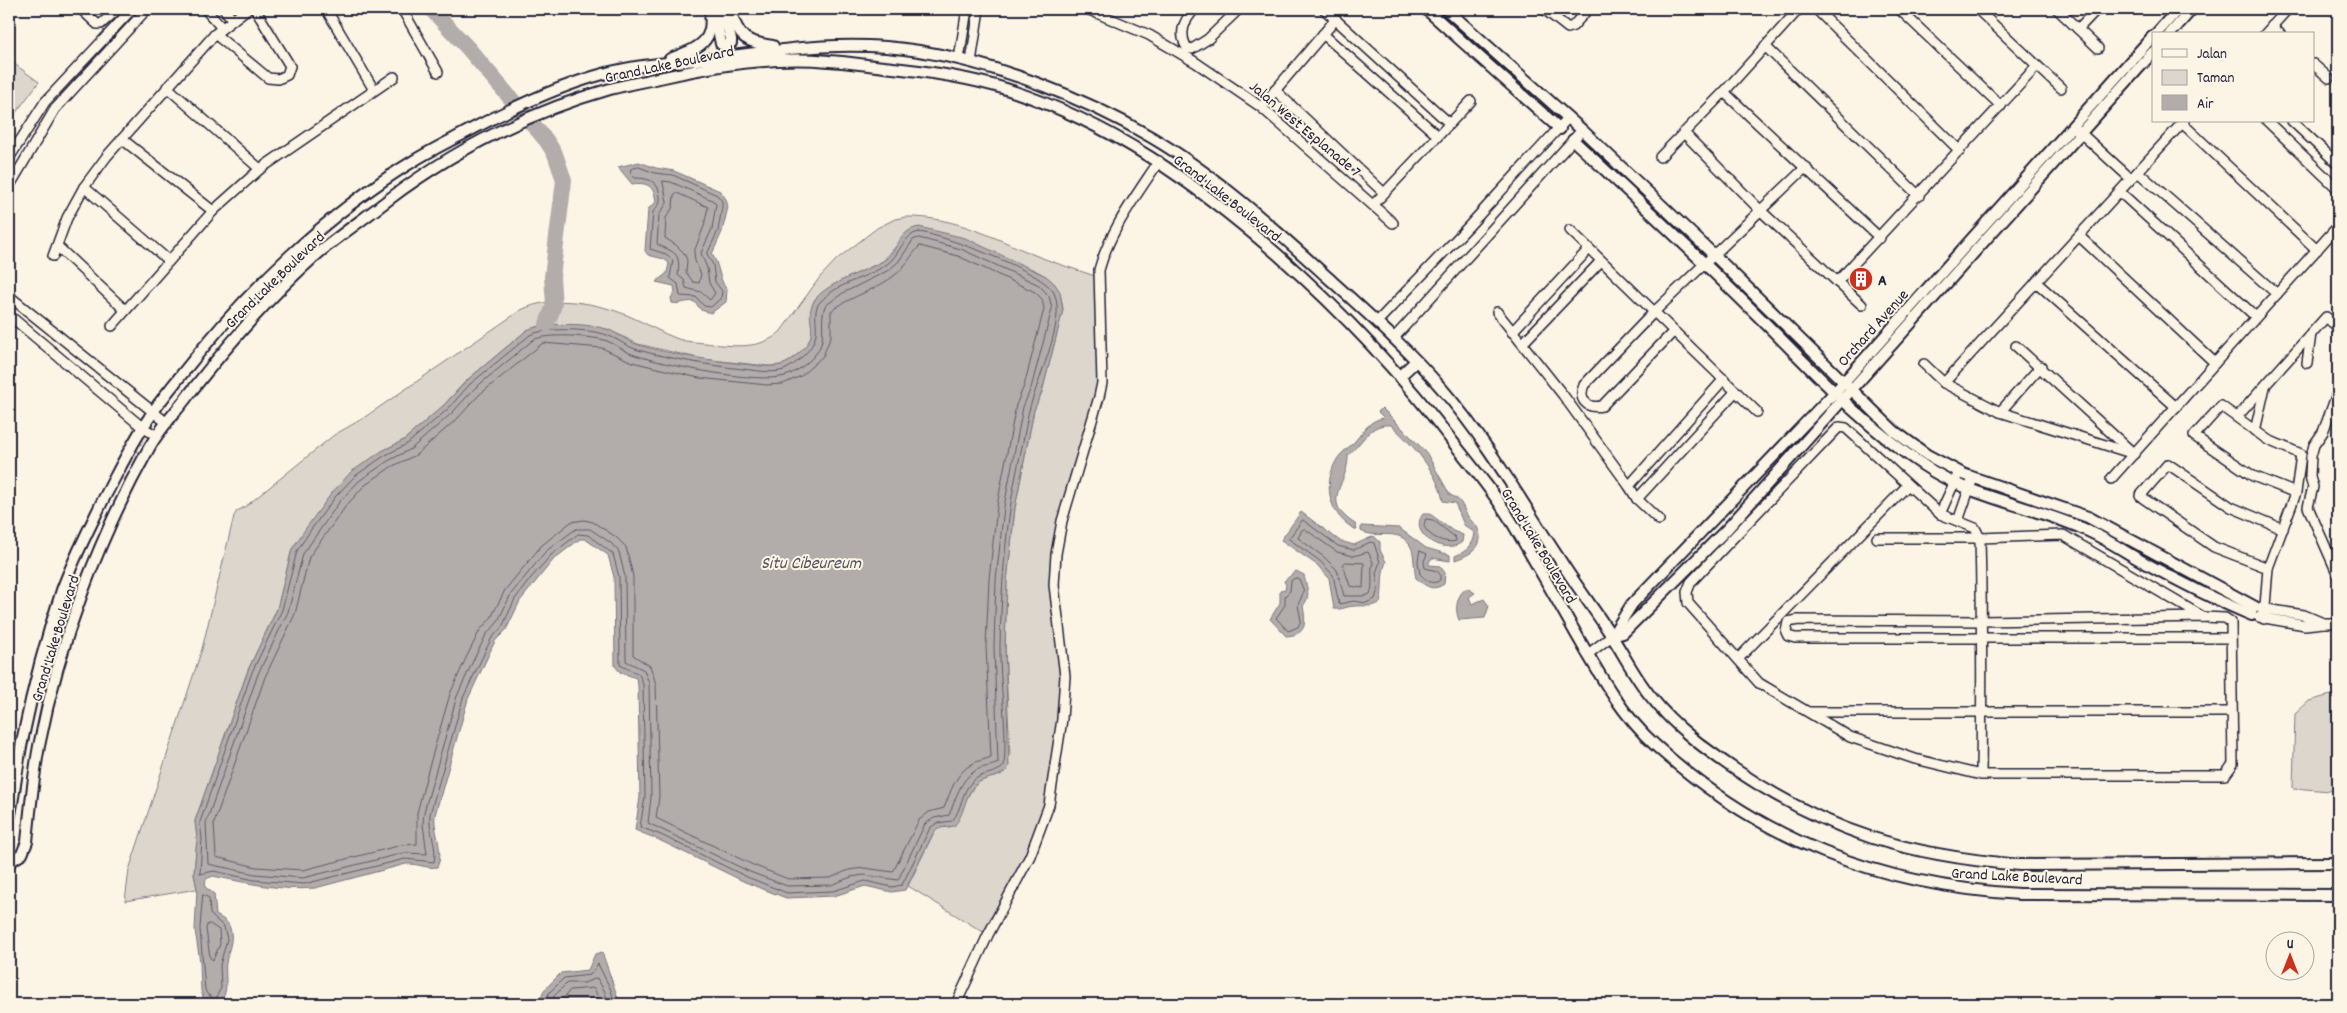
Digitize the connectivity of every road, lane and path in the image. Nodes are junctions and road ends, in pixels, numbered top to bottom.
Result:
1 (81, 9) edge
2 (118, 9) edge
3 (132, 9) edge
4 (146, 9) edge
5 (205, 9) edge
6 (224, 9) edge
7 (247, 9) edge
8 (255, 9) edge
9 (326, 9) edge
10 (402, 9) edge
11 (709, 9) edge
12 (714, 9) edge
13 (723, 9) edge
14 (730, 9) edge
15 (967, 9) edge
16 (979, 9) edge
17 (1091, 9) edge
18 (1195, 9) edge
19 (1239, 9) edge
20 (1324, 9) edge
21 (1426, 9) edge
22 (1446, 9) edge
23 (1544, 9) edge
24 (1588, 9) edge
25 (1799, 9) edge
26 (1816, 9) edge
27 (1899, 9) edge
28 (1977, 9) edge
29 (2057, 9) edge
30 (2097, 9) edge
31 (2178, 9) edge
32 (2192, 9) edge
33 (2286, 11) dead end
34 (232, 19) junction
35 (1336, 19) junction
36 (2272, 26) junction
37 (2078, 29) junction
38 (219, 31) junction
39 (2157, 32) edge
40 (2172, 32) edge
41 (2267, 32) edge
42 (2278, 32) edge
43 (1323, 34) junction
44 (2152, 37) edge
45 (1764, 46) junction
46 (784, 48) junction
47 (2098, 48) dead end
48 (2152, 53) edge
49 (959, 59) junction
50 (971, 62) junction
51 (660, 63) junction
52 (2314, 65) edge
53 (2037, 66) junction
54 (438, 72) dead end
55 (394, 77) dead end
56 (2328, 78) dead end
57 (168, 87) junction
58 (2061, 88) dead end
59 (374, 90) junction
60 (1275, 90) junction
61 (1724, 92) junction
62 (1471, 101) dead end
63 (2001, 106) junction
64 (1261, 107) junction
65 (1568, 118) junction
66 (2183, 122) edge
67 (2268, 122) edge
68 (2293, 122) edge
69 (1449, 123) junction
70 (2073, 126) junction
71 (27, 128) junction
72 (1560, 129) junction
73 (1582, 130) junction
74 (1684, 133) junction
75 (2082, 133) junction
76 (1437, 135) junction
77 (38, 136) junction
78 (122, 139) junction
79 (1573, 140) junction
80 (1960, 151) junction
81 (1660, 157) dead end
82 (9, 158) edge
83 (1158, 161) junction
84 (2338, 164) edge
85 (1806, 167) junction
86 (260, 170) junction
87 (2134, 176) junction
88 (9, 187) edge
89 (84, 187) junction
90 (2338, 189) edge
91 (2120, 192) junction
92 (1384, 193) junction
93 (1919, 196) junction
94 (1373, 205) junction
95 (1760, 210) junction
96 (214, 211) junction
97 (1393, 223) dead end
98 (2338, 226) edge
99 (1570, 230) dead end
100 (2079, 236) junction
101 (1880, 238) junction
102 (57, 246) junction
103 (1589, 249) junction
104 (2317, 250) junction
105 (1968, 251) junction
106 (1714, 255) junction
107 (53, 256) dead end
108 (169, 261) junction
109 (1601, 261) junction
110 (1705, 263) junction
111 (1837, 282) junction
112 (2036, 282) junction
113 (2277, 294) junction
114 (9, 296) edge
115 (1358, 305) junction
116 (1862, 305) dead end
117 (125, 310) junction
118 (1497, 312) dead end
119 (1653, 313) junction
120 (9, 315) edge
121 (2256, 317) junction
122 (1347, 318) junction
123 (1377, 322) junction
124 (2334, 324) dead end
125 (112, 326) dead end
126 (1512, 332) junction
127 (1673, 332) junction
128 (2312, 334) junction
129 (1394, 338) junction
130 (1522, 343) junction
131 (2016, 346) dead end
132 (1416, 361) junction
133 (2215, 363) junction
134 (2307, 363) dead end
135 (1924, 364) dead end
136 (2041, 366) junction
137 (1399, 377) junction
138 (1724, 379) junction
139 (1944, 383) junction
140 (2266, 385) junction
141 (1846, 386) junction
142 (1736, 391) junction
143 (2338, 391) edge
144 (1838, 395) junction
145 (2176, 407) junction
146 (153, 411) junction
147 (1757, 412) dead end
148 (2000, 412) junction
149 (2236, 417) junction
150 (167, 423) junction
151 (142, 427) junction
152 (2255, 431) junction
153 (156, 436) junction
154 (2134, 454) junction
155 (1959, 472) junction
156 (1974, 478) junction
157 (2112, 479) dead end
158 (1954, 484) junction
159 (1629, 486) junction
160 (1907, 486) junction
161 (1969, 490) junction
162 (2296, 493) junction
163 (1637, 499) junction
164 (1940, 514) junction
165 (1659, 520) dead end
166 (1958, 521) junction
167 (2282, 529) junction
168 (1877, 538) dead end
169 (1980, 538) junction
170 (2268, 568) junction
171 (2338, 575) edge
172 (2257, 610) junction
173 (2203, 617) junction
174 (1982, 621) junction
175 (2323, 623) junction
176 (2338, 623) edge
177 (1612, 636) junction
178 (1982, 638) junction
179 (2232, 638) junction
180 (1588, 654) junction
181 (1738, 659) junction
182 (1982, 711) junction
183 (1810, 712) junction
184 (2231, 712) junction
185 (1981, 774) junction
186 (9, 819) edge
187 (9, 862) edge
188 (2338, 862) edge
189 (2336, 894) edge
190 (956, 1004) edge

1 - 2 street
3 - 71 street
4 - 77 street
5 - 38 street
6 - 34 street
7 - 34 street
8 - 38 street
9 - 59 street
10 - 54 street
11 - 51 street
12 - 13 street
14 - 46 street
15 - 49 street
16 - 50 street
17 - 64 street, Jalan West Esplanade 7
18 - 19 street
20 - 35 street
21 - 72 street
22 - 65 street
23 - 24 street
25 - 45 street
26 - 80 street
27 - 63 street
28 - 53 street
29 - 37 street
30 - 37 street
31 - 39 street, Orchard Avenue
32 - 40 street
33 - 36 street
34 - 38 street
35 - 43 street
35 - 69 street
36 - 41 street
36 - 42 street
37 - 47 street
38 - 57 street
43 - 60 street
43 - 76 street
44 - 70 street, Orchard Avenue
45 - 61 street
45 - 93 street
46 - 49 street, Grand Lake Boulevard
46 - 51 street, Grand Lake Boulevard
48 - 75 street, Orchard Avenue
49 - 50 street, Grand Lake Boulevard
50 - 115 street, Grand Lake Boulevard
51 - 146 street, Grand Lake Boulevard
52 - 56 street
53 - 58 street
53 - 63 street
55 - 59 street
57 - 78 street
57 - 86 street
59 - 86 street
60 - 64 street
60 - 92 street
61 - 74 street
61 - 85 street
62 - 69 street
63 - 80 street
64 - 94 street, Jalan West Esplanade 7
65 - 72 street
65 - 73 street
66 - 87 street
66 - 104 street
67 - 90 street
68 - 84 street
69 - 76 street
70 - 75 street
70 - 105 street, Orchard Avenue
71 - 77 street
71 - 82 street
72 - 79 street
72 - 123 street
73 - 79 street
73 - 106 street
74 - 81 street
74 - 95 street
75 - 87 street
75 - 105 street, Orchard Avenue
76 - 92 street
77 - 88 street
78 - 89 street
78 - 96 street
79 - 110 street
79 - 129 street
80 - 93 street
83 - 122 street, Grand Lake Boulevard
83 - 150 street, Grand Lake Boulevard
83 - 190 street
85 - 95 street
85 - 101 street
86 - 96 street
87 - 91 street
87 - 113 street
89 - 102 street
89 - 108 street
91 - 100 street
91 - 121 street
92 - 94 street
93 - 101 street
94 - 97 street, Jalan West Esplanade 7
95 - 106 street
95 - 111 street
96 - 108 street
98 - 104 street
99 - 103 street
100 - 112 street
100 - 133 street
101 - 111 street
102 - 107 street
102 - 117 street
103 - 109 street
103 - 126 street
104 - 113 street
105 - 141 street, Orchard Avenue
106 - 110 street
106 - 141 street
108 - 117 street
109 - 119 street
109 - 130 street
110 - 119 street
110 - 144 street
111 - 116 street
112 - 139 street
112 - 145 street
113 - 121 street
114 - 146 street
115 - 122 street
115 - 123 street, Grand Lake Boulevard
117 - 125 street
118 - 126 street
119 - 127 street
119 - 127 street
120 - 151 street
121 - 133 street
122 - 137 street, Grand Lake Boulevard
123 - 129 street, Grand Lake Boulevard
124 - 128 street
126 - 130 street
127 - 138 street
128 - 134 street
128 - 140 street
129 - 132 street, Grand Lake Boulevard
130 - 159 street
131 - 136 street
132 - 137 street
132 - 177 street, Grand Lake Boulevard
133 - 145 street
135 - 139 street
136 - 148 street
136 - 154 street
137 - 180 street, Grand Lake Boulevard
138 - 142 street
138 - 159 street
139 - 148 street
140 - 149 street
140 - 152 street
141 - 144 street, Orchard Avenue
141 - 155 street
142 - 147 street
142 - 163 street
143 - 171 street
144 - 158 street
144 - 177 street, Orchard Avenue
144 - 177 street, Orchard Avenue
145 - 154 street
146 - 150 street
146 - 151 street, Grand Lake Boulevard
148 - 154 street
149 - 152 street
149 - 162 street
150 - 153 street, Grand Lake Boulevard
151 - 153 street
151 - 186 street, Grand Lake Boulevard
152 - 162 street
153 - 187 street, Grand Lake Boulevard
154 - 157 street
155 - 156 street
155 - 158 street
156 - 161 street
156 - 172 street
158 - 161 street
158 - 164 street
159 - 163 street
160 - 164 street
160 - 181 street
160 - 181 street
161 - 166 street
161 - 172 street
162 - 167 street
163 - 165 street
164 - 166 street
166 - 169 street
167 - 170 street
167 - 170 street
168 - 169 street
169 - 173 street
169 - 174 street
170 - 172 street
172 - 175 street
172 - 175 street
173 - 174 street
173 - 179 street
174 - 178 street
174 - 178 street
175 - 176 street
177 - 180 street, Orchard Avenue
177 - 188 street, Grand Lake Boulevard
178 - 179 street
178 - 182 street
179 - 184 street
180 - 189 street, Grand Lake Boulevard
181 - 183 street
182 - 183 street
182 - 184 street
182 - 185 street
183 - 185 street
184 - 185 street

